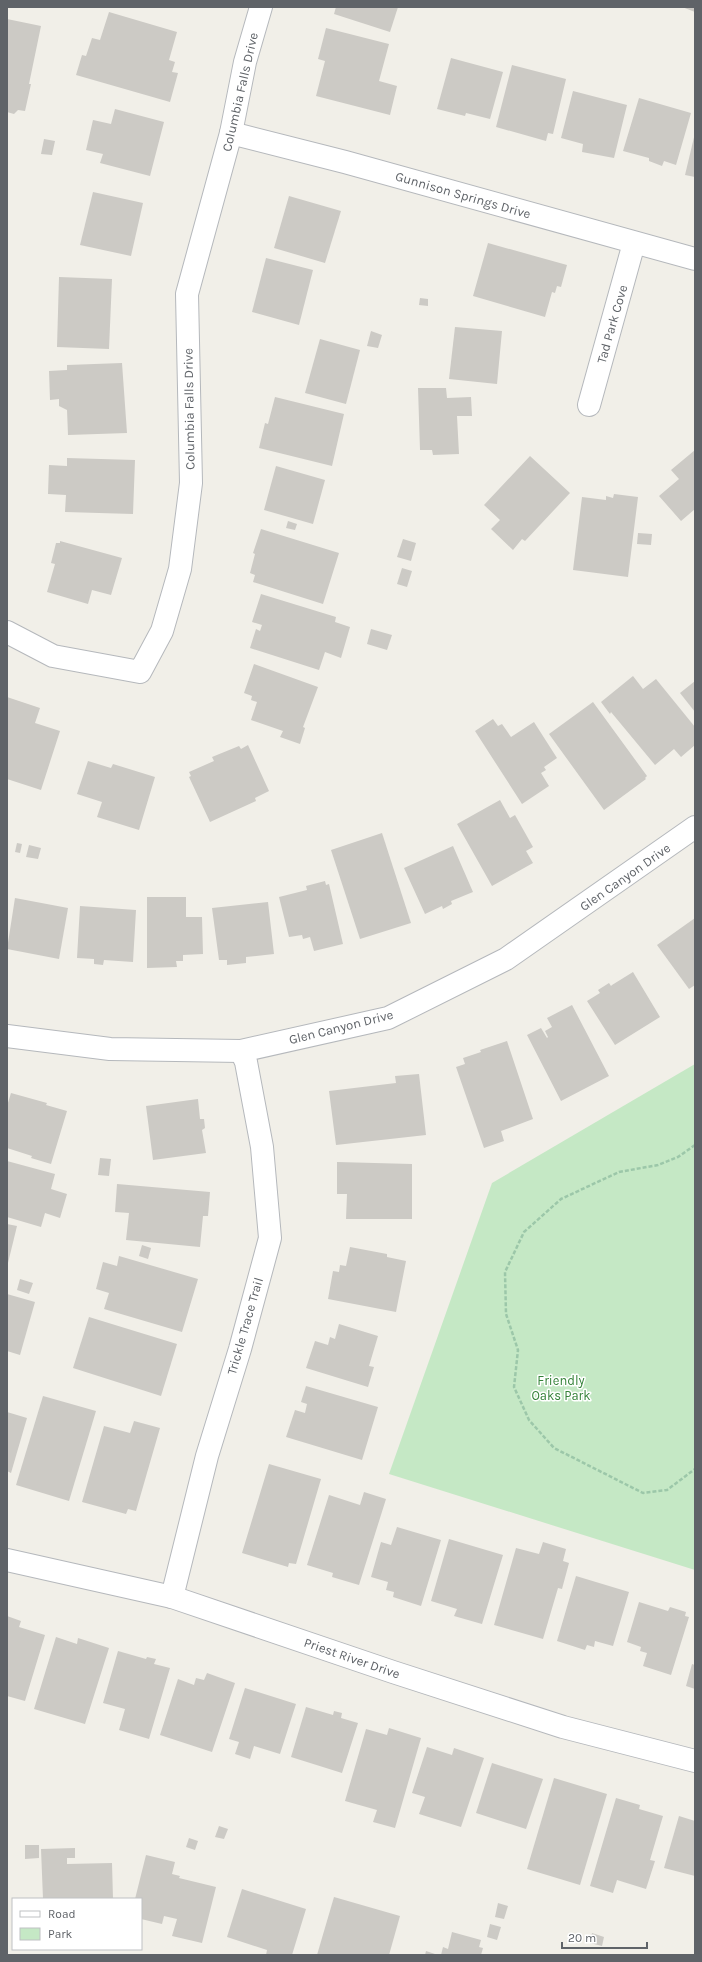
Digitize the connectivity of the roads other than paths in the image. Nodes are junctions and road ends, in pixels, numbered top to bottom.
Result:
1 (261, 7) edge
2 (231, 133) junction
3 (634, 243) junction
4 (695, 259) edge
5 (589, 405) dead end
6 (7, 632) edge
7 (695, 828) edge
8 (7, 1036) edge
9 (241, 1051) junction
10 (7, 1560) edge
11 (172, 1597) junction
12 (695, 1761) edge

1 - 2 street, Columbia Falls Drive
2 - 3 street, Gunnison Springs Drive
2 - 6 street, Columbia Falls Drive
3 - 4 street, Gunnison Springs Drive
3 - 5 street, Tad Park Cove
7 - 9 street, Glen Canyon Drive
8 - 9 street, Glen Canyon Drive
9 - 11 street, Trickle Trace Trail
10 - 11 street, Priest River Drive
11 - 12 street, Priest River Drive

